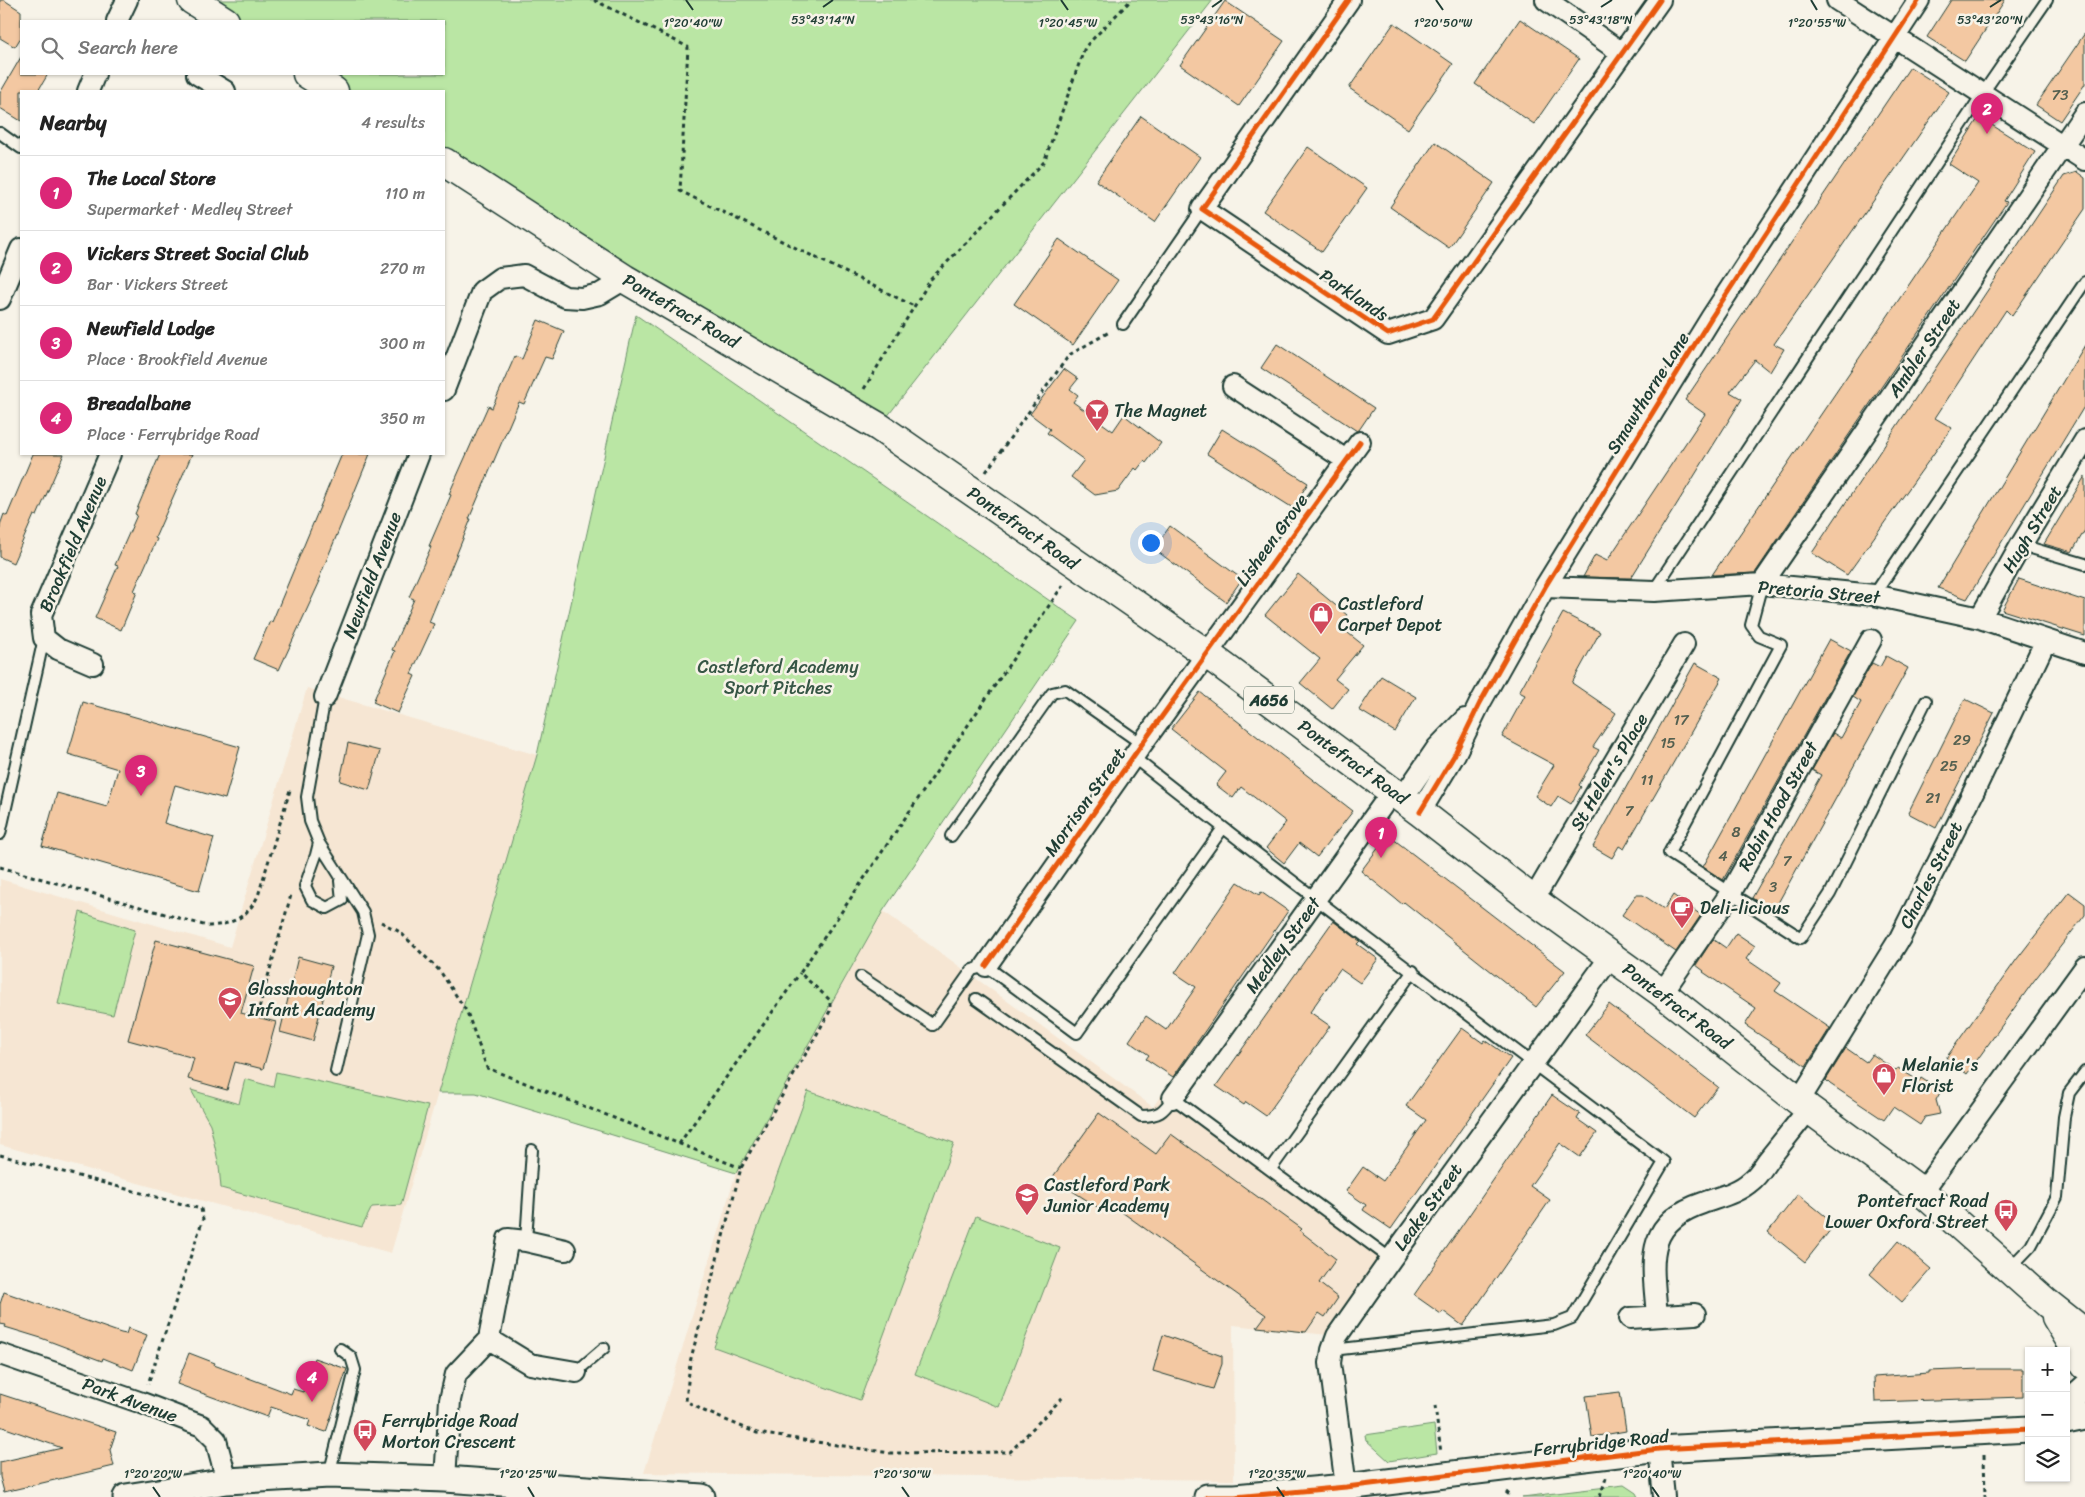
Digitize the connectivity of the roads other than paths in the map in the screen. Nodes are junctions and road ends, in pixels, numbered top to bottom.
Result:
1 (127, 0) edge
2 (192, 0) edge
3 (1349, 0) edge
4 (1546, 0) edge
5 (1660, 0) edge
6 (1837, 0) edge
7 (1919, 0) edge
8 (2047, 0) edge
9 (117, 20) edge
10 (223, 20) edge
11 (1895, 38) junction
12 (1622, 53) junction
13 (95, 75) edge
14 (199, 75) edge
15 (309, 75) edge
16 (88, 90) edge
17 (222, 90) edge
18 (332, 90) edge
19 (1983, 93) junction
20 (2085, 112) edge
21 (0, 134) edge
22 (2063, 145) junction
23 (20, 147) edge
24 (2085, 160) edge
25 (445, 163) edge
26 (1202, 210) junction
27 (20, 251) edge
28 (625, 279) junction
29 (2085, 282) edge
30 (0, 299) edge
31 (1122, 324) road end
32 (1233, 386) dead end
33 (445, 387) edge
34 (2085, 440) edge
35 (1360, 442) dead end
36 (110, 455) edge
37 (419, 455) edge
38 (1346, 460) junction
39 (2022, 545) junction
40 (2085, 564) edge
41 (1762, 584) junction
42 (1545, 587) junction
43 (1654, 591) junction
44 (1874, 595) junction
45 (1980, 618) junction
46 (44, 638) junction
47 (1871, 640) dead end
48 (2046, 640) junction
49 (1684, 644) dead end
50 (2085, 652) edge
51 (1207, 654) junction
52 (93, 664) dead end
53 (325, 697) joint
54 (1926, 701) dead end
55 (1137, 751) junction
56 (1405, 801) junction
57 (1223, 828) junction
58 (0, 834) edge
59 (951, 836) dead end
60 (319, 844) junction
61 (338, 873) junction
62 (1730, 894) junction
63 (1316, 900) junction
64 (1533, 900) junction
65 (1611, 956) junction
66 (986, 966) junction
67 (2085, 967) edge
68 (1413, 970) junction
69 (861, 977) dead end
70 (1662, 993) junction
71 (976, 999) dead end
72 (1533, 1063) junction
73 (336, 1071) dead end
74 (2085, 1072) edge
75 (1173, 1098) junction
76 (1804, 1105) junction
77 (532, 1150) dead end
78 (1271, 1168) junction
79 (1922, 1192) junction
80 (526, 1241) junction
81 (565, 1250) dead end
82 (1391, 1259) junction
83 (2009, 1270) junction
84 (2047, 1303) junction
85 (1695, 1314) dead end
86 (1657, 1316) junction
87 (1630, 1318) dead end
88 (2085, 1333) edge
89 (489, 1339) junction
90 (604, 1348) dead end
91 (340, 1349) dead end
92 (1332, 1350) junction
93 (0, 1354) edge
94 (2085, 1365) edge
95 (576, 1372) joint
96 (2085, 1388) edge
97 (2070, 1401) edge
98 (2085, 1417) edge
99 (2070, 1420) edge
100 (2025, 1428) edge
101 (1659, 1449) junction
102 (330, 1475) junction
103 (445, 1479) junction
104 (227, 1481) junction
105 (1346, 1487) junction
106 (126, 1497) edge
107 (702, 1497) edge
108 (1207, 1497) edge
109 (1664, 1497) edge

1 - 9 street
2 - 10 main road
3 - 26 street
4 - 12 street
5 - 12 street, Parklands
6 - 11 street
7 - 11 street, Smawthorne Lane
8 - 19 lane
11 - 19 street
11 - 42 street, Smawthorne Lane
12 - 26 street, Parklands
13 - 16 street
14 - 17 street
15 - 18 main road
19 - 22 street
19 - 43 lane
20 - 22 street, Ambler Street
21 - 23 lane
22 - 24 street
22 - 41 street, Ambler Street
25 - 28 main road, Pontefract Road / A656
26 - 31 lane
27 - 30 street
28 - 33 street
28 - 51 main road, Pontefract Road / A656
29 - 44 lane
32 - 38 street
34 - 39 street, Hugh Street
35 - 38 street, Lisheen Grove
36 - 46 street, Brookfield Avenue
37 - 53 street, Newfield Avenue
38 - 51 street, Lisheen Grove
39 - 40 lane
39 - 45 street, Hugh Street
41 - 43 street, Pretoria Street
41 - 44 street, Pretoria Street
41 - 62 lane
42 - 43 street, Pretoria Street
42 - 56 street, Smawthorne Lane
44 - 45 street, Pretoria Street
45 - 48 street, Pretoria Street
46 - 52 street, Brookfield Avenue
46 - 58 lane
47 - 62 street, Robin Hood Street
48 - 50 street, Pretoria Street
48 - 76 street, Charles Street
49 - 64 street, St Helen's Place
51 - 55 street, Morrison Street
51 - 56 main road, Pontefract Road / A656
53 - 60 lane
54 - 62 lane
55 - 57 lane
55 - 59 lane
55 - 66 street, Morrison Street
56 - 63 street, Medley Street
56 - 64 main road, Pontefract Road / A656
57 - 63 lane
57 - 66 lane
60 - 61 lane
60 - 61 lane
61 - 73 lane
62 - 70 street, Robin Hood Street
63 - 68 lane
63 - 75 street, Medley Street
64 - 65 main road, Pontefract Road / A656
65 - 70 main road, Pontefract Road / A656
65 - 72 street, Leake Street
66 - 69 lane
67 - 79 street
68 - 72 lane
68 - 78 lane
70 - 76 main road, Pontefract Road / A656
71 - 75 lane
72 - 82 street, Leake Street
72 - 92 lane
74 - 83 lane
75 - 78 lane
76 - 79 main road, Pontefract Road / A656
76 - 86 street, Charles Street
77 - 80 lane
78 - 82 lane
79 - 83 main road, Pontefract Road / A656
80 - 81 street
80 - 89 street
82 - 92 street, Leake Street
83 - 84 main road, Pontefract Road / A656
84 - 88 main road, Pontefract Road / A656
84 - 94 main road, Pontefract Road / A656
85 - 86 street
86 - 87 street
89 - 95 street
89 - 103 street
90 - 95 lane
91 - 102 lane
92 - 105 street, Leake Street
93 - 104 street, Park Avenue
96 - 97 street
98 - 99 street
100 - 101 street, Ferrybridge Road
101 - 105 street, Ferrybridge Road
101 - 109 street
102 - 103 street
102 - 104 street
103 - 107 street
104 - 106 street
105 - 108 street, Ferrybridge Road

